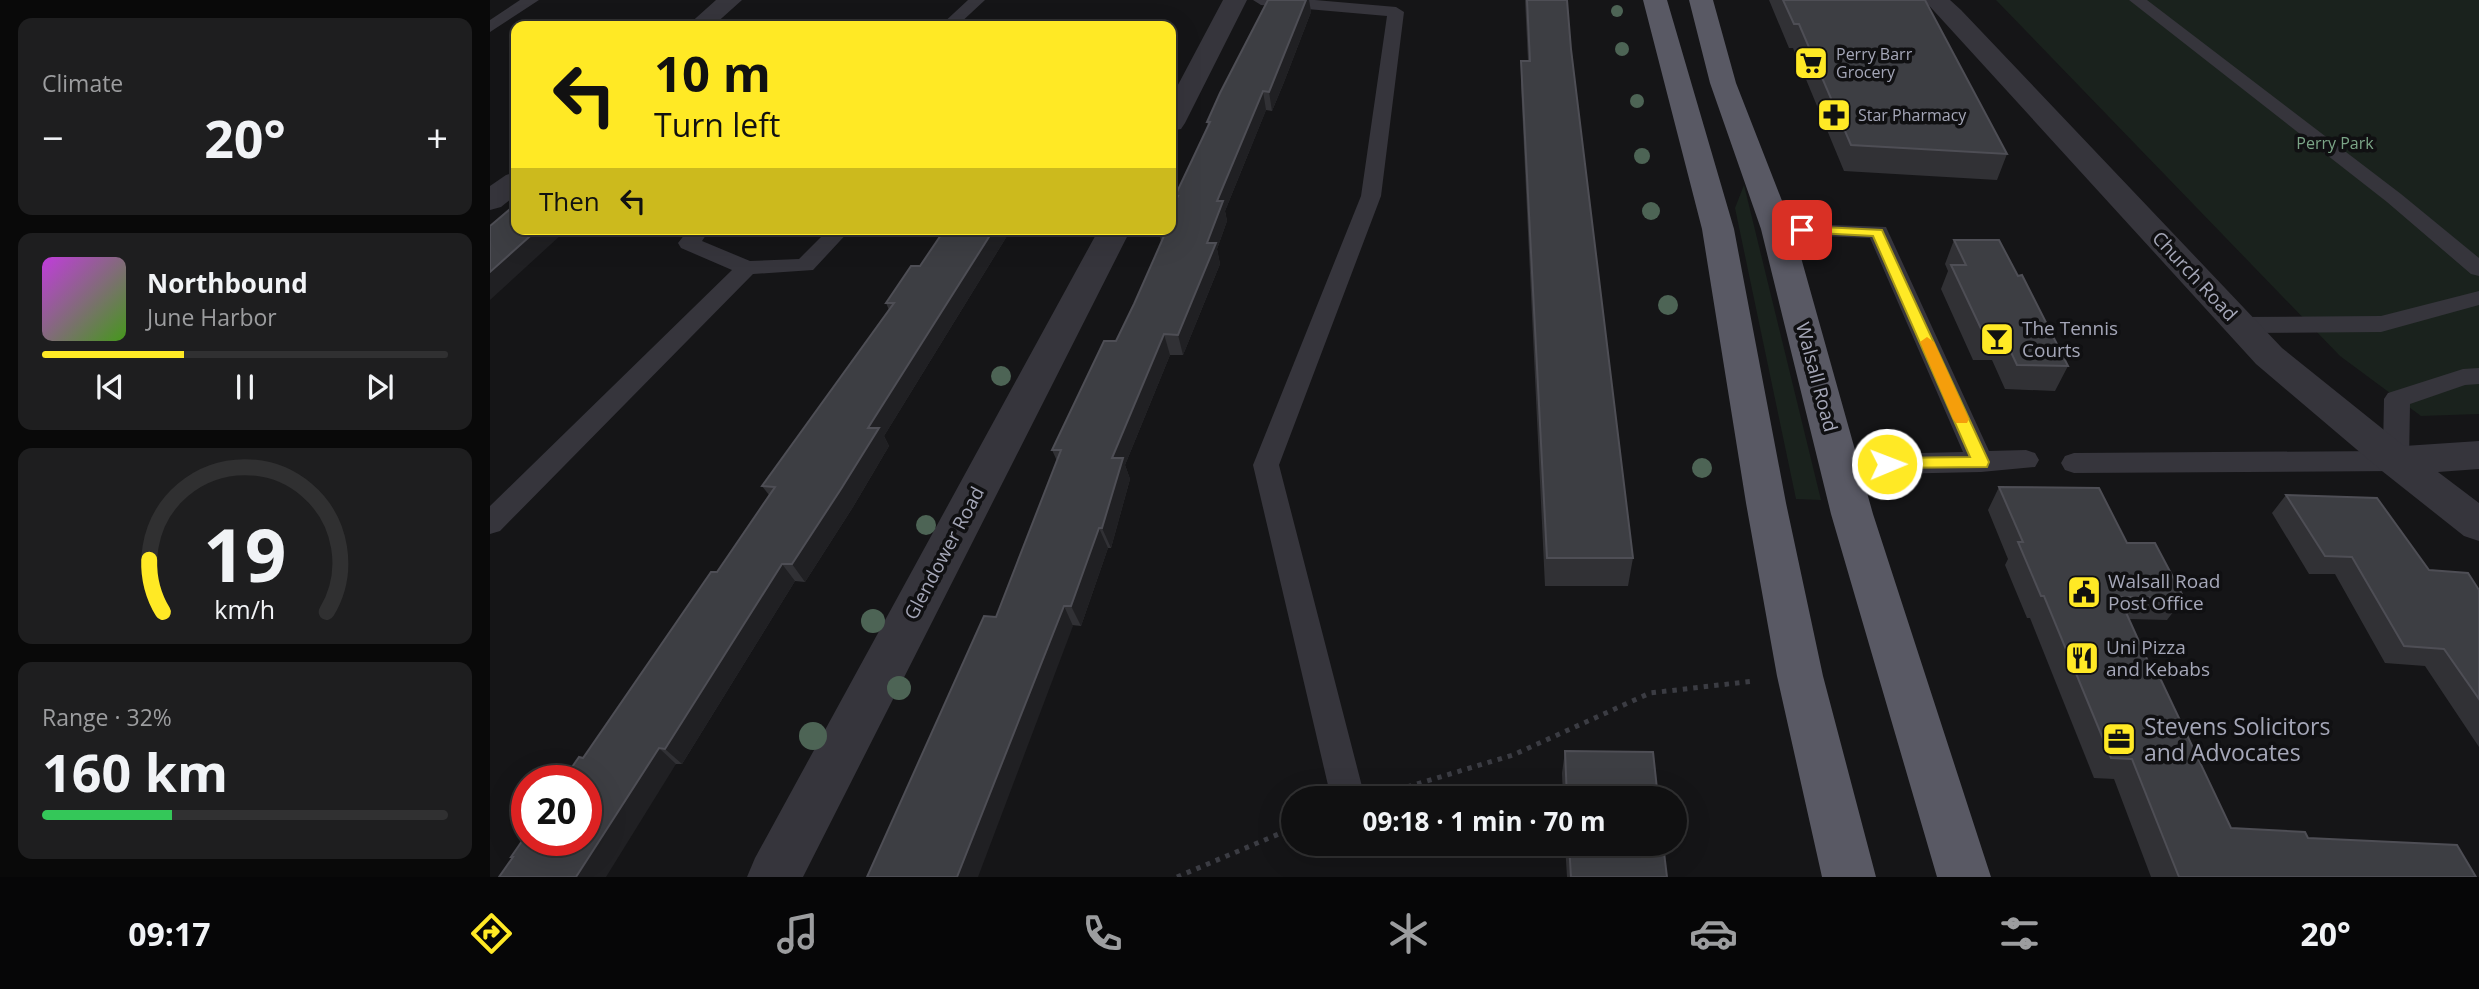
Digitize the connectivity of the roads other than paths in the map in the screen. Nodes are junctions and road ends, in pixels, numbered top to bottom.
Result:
1 (531, 0) edge
2 (730, 0) edge
3 (977, 0) edge
4 (1235, 0) edge
5 (1261, 0) edge
6 (1656, 0) edge
7 (1701, 0) edge
8 (1936, 0) edge
9 (2137, 0) edge
10 (705, 21) edge
11 (954, 21) edge
12 (490, 27) edge
13 (1176, 113) edge
14 (511, 185) edge
15 (490, 201) edge
16 (1777, 229) junction
17 (695, 235) edge
18 (835, 235) edge
19 (1112, 235) edge
20 (747, 268) junction
21 (2479, 269) edge
22 (2479, 298) edge
23 (2240, 325) junction
24 (2479, 376) edge
25 (2479, 455) edge
26 (2026, 460) dead end
27 (2396, 461) junction
28 (1981, 462) junction
29 (2074, 463) dead end
30 (1840, 465) junction
31 (490, 523) edge
32 (2479, 525) edge
33 (1345, 786) edge
34 (774, 877) edge
35 (1849, 877) edge
36 (1964, 877) edge

1 - 12 lane
2 - 10 street
3 - 11 lane
4 - 13 street
5 - 33 lane
6 - 35 highway
7 - 16 highway, Walsall Road
8 - 23 street, Church Road
9 - 21 lane
14 - 15 street
16 - 28 lane
16 - 30 highway, Walsall Road
17 - 20 lane
18 - 20 lane
19 - 34 street, Glendower Road
20 - 31 lane
22 - 23 lane
23 - 27 street, Church Road
24 - 27 lane
25 - 27 street
26 - 28 lane
27 - 29 lane
27 - 32 street, Church Road
28 - 30 lane
30 - 36 highway, Walsall Road

